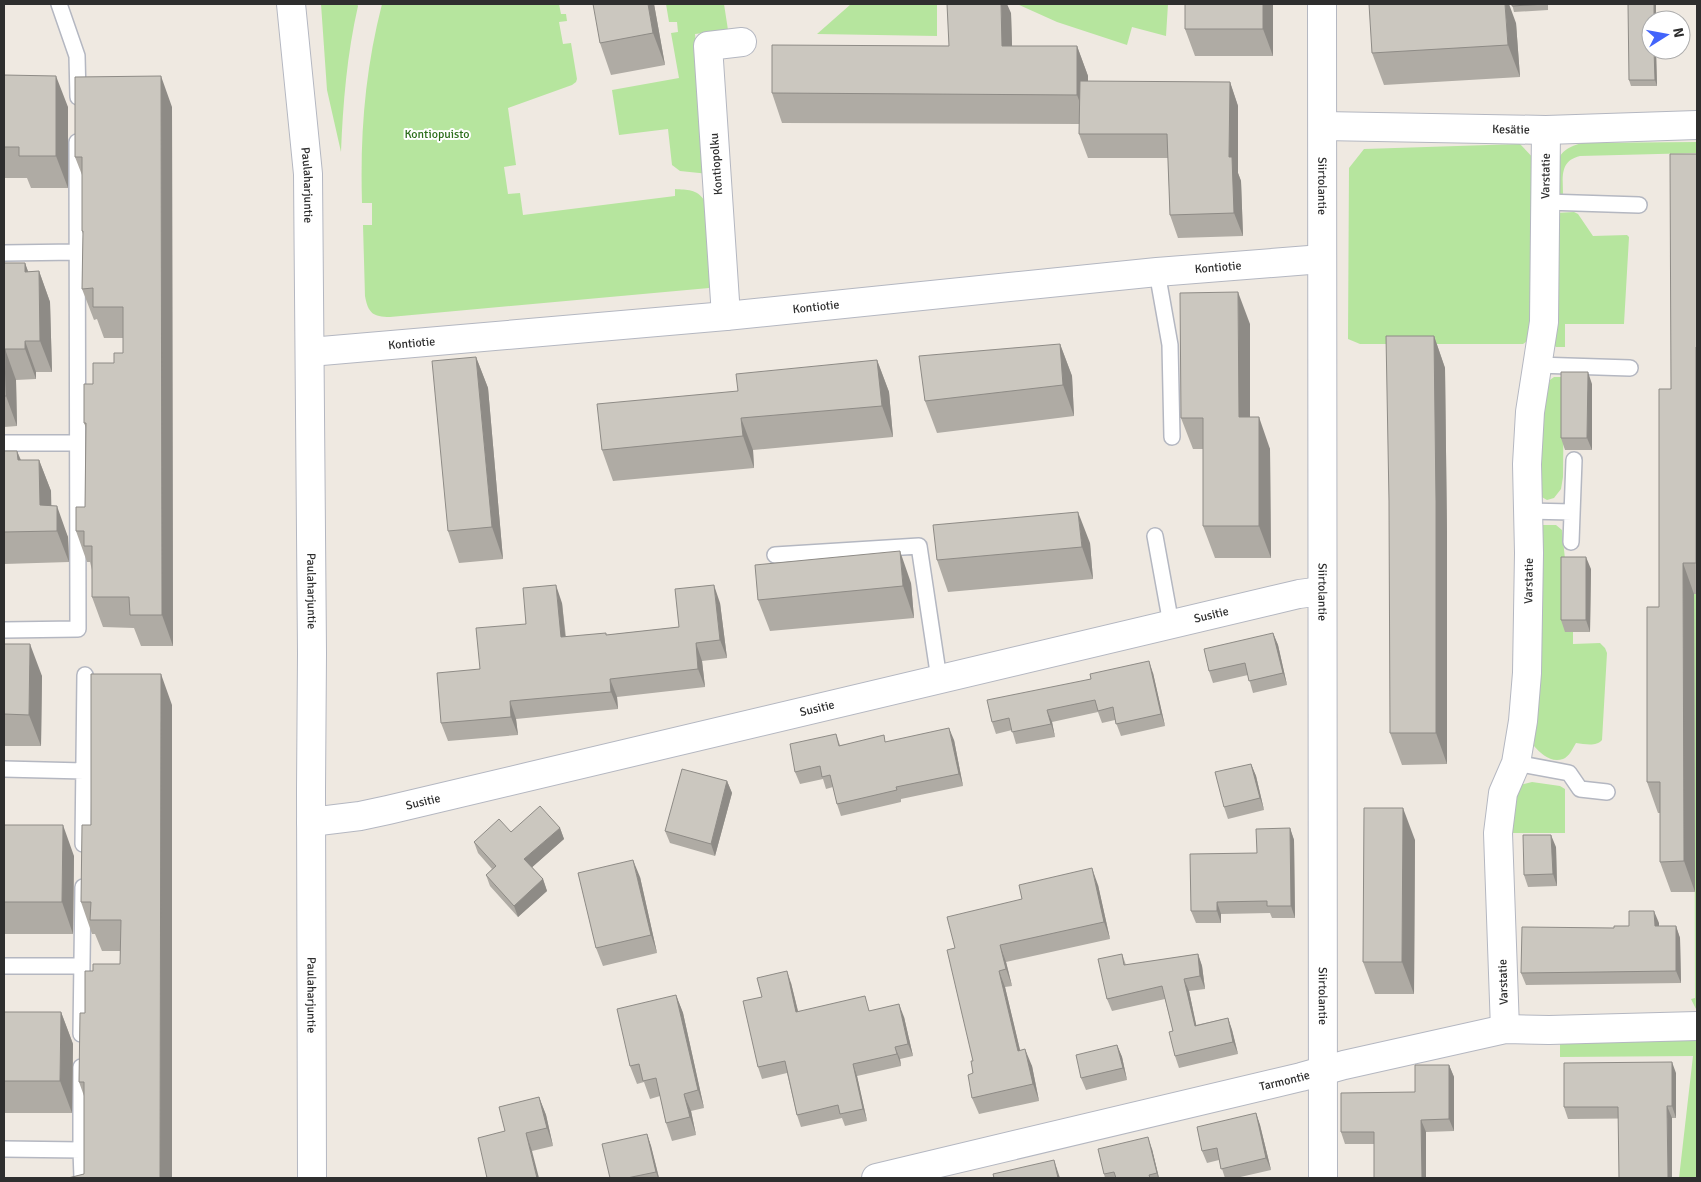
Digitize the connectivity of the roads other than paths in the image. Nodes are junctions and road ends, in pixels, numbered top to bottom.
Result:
1 (59, 4) edge
2 (290, 4) edge
3 (1322, 4) edge
4 (742, 42) dead end
5 (78, 107) edge
6 (1697, 125) edge
7 (78, 126) edge
8 (1323, 126) junction
9 (1546, 130) junction
10 (1546, 202) junction
11 (1639, 205) dead end
12 (78, 252) junction
13 (4, 253) edge
14 (1322, 259) junction
15 (1158, 272) junction
16 (726, 316) junction
17 (310, 352) junction
18 (1537, 366) junction
19 (1630, 368) dead end
20 (1172, 437) dead end
21 (4, 443) edge
22 (77, 443) junction
23 (1574, 460) dead end
24 (1527, 511) junction
25 (1572, 512) junction
26 (1155, 536) dead end
27 (1571, 542) dead end
28 (775, 555) dead end
29 (1322, 591) junction
30 (1171, 624) junction
31 (4, 630) edge
32 (85, 675) dead end
33 (939, 679) junction
34 (1516, 763) junction
35 (4, 769) edge
36 (84, 771) junction
37 (1607, 792) dead end
38 (311, 822) junction
39 (4, 966) edge
40 (82, 966) junction
41 (1697, 1026) edge
42 (1505, 1029) junction
43 (1322, 1071) junction
44 (4, 1149) edge
45 (80, 1150) junction
46 (82, 1178) edge
47 (312, 1178) edge
48 (876, 1178) edge
49 (1322, 1178) edge

1 - 5 lane
2 - 17 street, Paulaharjuntie
3 - 8 street, Siirtolantie
4 - 16 street, Kontiopolku
6 - 9 street, Kesätie
7 - 12 lane
8 - 9 street, Kesätie
8 - 14 street, Siirtolantie
9 - 10 street, Varstatie
10 - 11 lane
10 - 18 street, Varstatie
12 - 13 lane
12 - 22 lane
14 - 15 street, Kontiotie
14 - 29 street, Siirtolantie
15 - 16 street, Kontiotie
15 - 20 lane
16 - 17 street, Kontiotie
17 - 38 street, Paulaharjuntie
18 - 19 lane
18 - 24 street, Varstatie
21 - 22 lane
22 - 31 lane
23 - 25 lane
24 - 25 lane
24 - 34 street, Varstatie
25 - 27 lane
26 - 30 lane
28 - 33 lane
29 - 30 street, Susitie
29 - 43 street, Siirtolantie
30 - 33 street, Susitie
32 - 36 lane
33 - 38 street, Susitie
34 - 37 lane
34 - 42 street, Varstatie
35 - 36 lane
36 - 40 lane
38 - 47 street, Paulaharjuntie
39 - 40 lane
40 - 45 lane
41 - 42 street, Tarmontie
42 - 43 street, Tarmontie
43 - 48 street, Tarmontie
43 - 49 street, Siirtolantie
44 - 45 lane
45 - 46 lane

